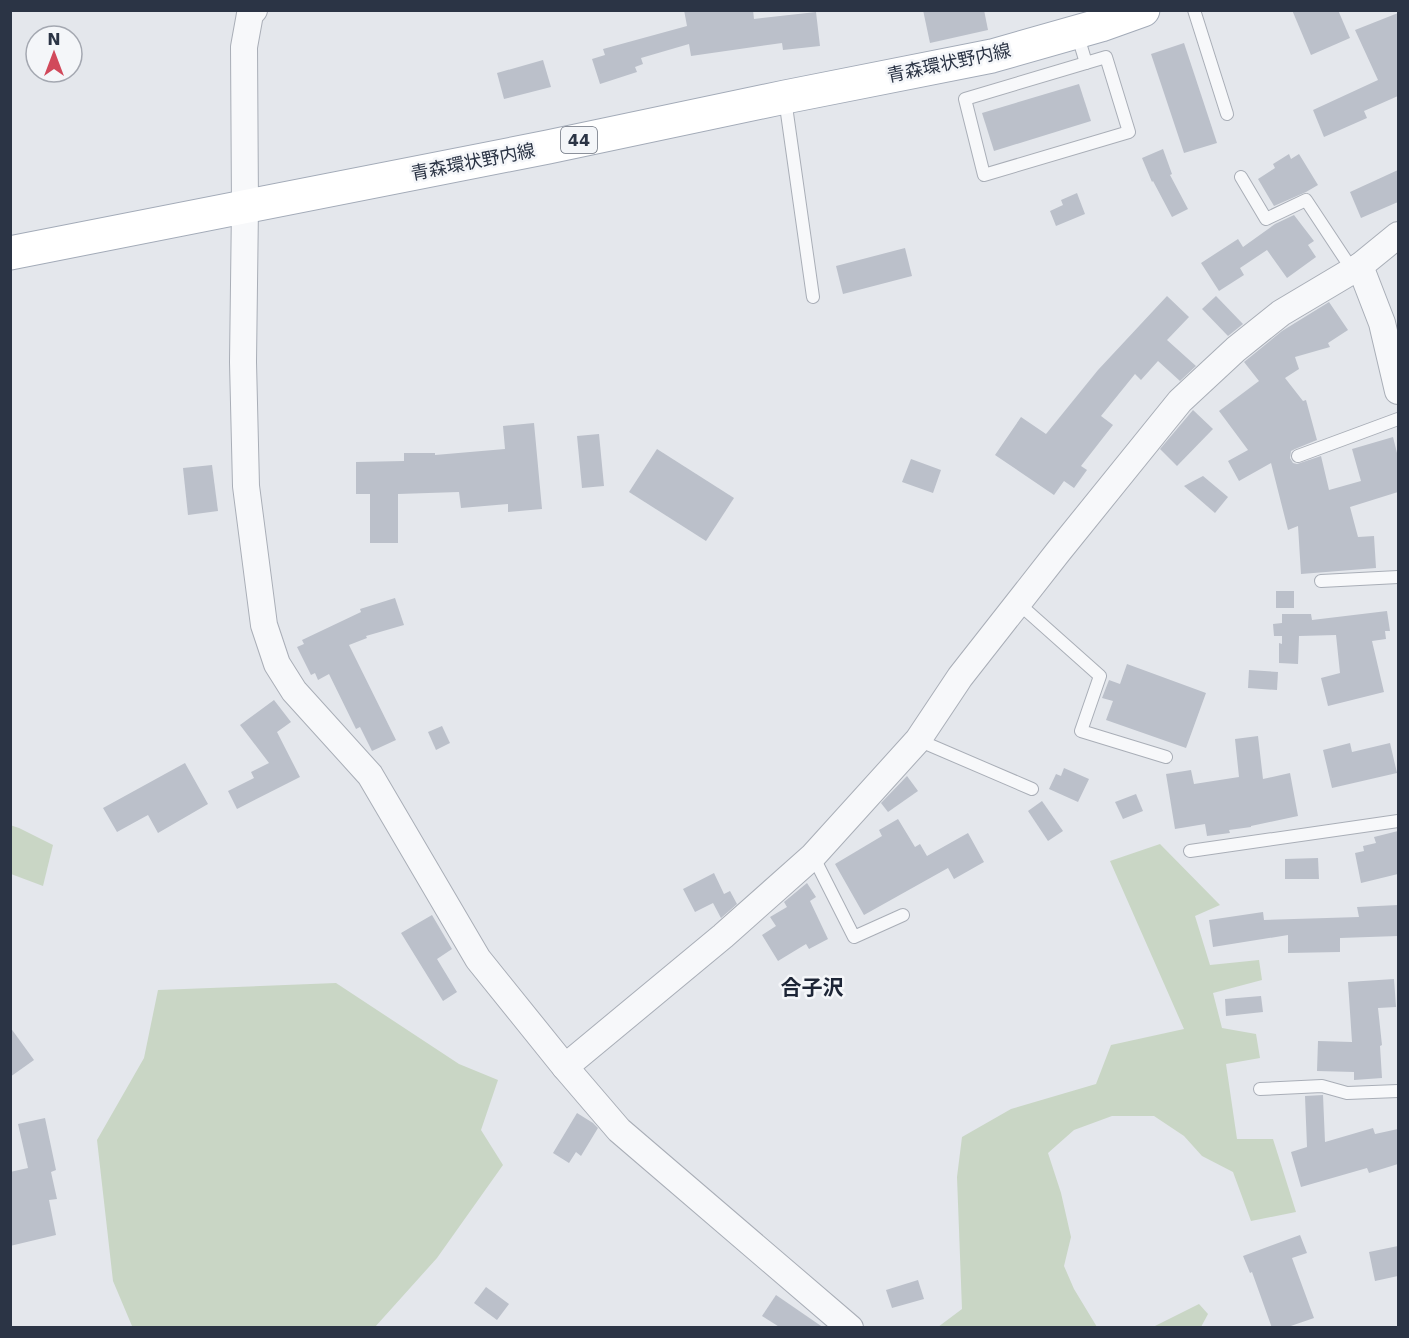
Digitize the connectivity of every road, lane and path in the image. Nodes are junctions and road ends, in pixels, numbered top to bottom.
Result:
1 (254, 10) edge
2 (1143, 10) edge
3 (1194, 10) edge
4 (1076, 32) junction
5 (1086, 63) junction
6 (785, 97) junction
7 (1227, 114) dead end
8 (1241, 177) dead end
9 (244, 207) junction
10 (1398, 235) edge
11 (10, 253) edge
12 (1356, 269) junction
13 (813, 297) dead end
14 (1398, 391) edge
15 (1398, 419) edge
16 (1298, 456) dead end
17 (1398, 578) edge
18 (1321, 581) dead end
19 (1017, 603) junction
20 (918, 740) junction
21 (1166, 757) dead end
22 (1032, 789) dead end
23 (1398, 821) edge
24 (1190, 851) dead end
25 (813, 856) junction
26 (903, 915) dead end
27 (564, 1067) junction
28 (1260, 1089) dead end
29 (1398, 1091) edge
30 (850, 1328) edge

1 - 9 street
2 - 4 main road, 青森環状野内線 / 44
3 - 7 lane
4 - 5 lane
4 - 6 main road, 青森環状野内線 / 44
5 - 5 lane
6 - 9 main road, 青森環状野内線 / 44
6 - 13 lane
8 - 12 lane
9 - 11 main road, 青森環状野内線 / 44
9 - 27 street
10 - 12 street
12 - 14 street
12 - 19 street
15 - 16 lane
17 - 18 lane
19 - 20 street
19 - 21 lane
20 - 22 lane
20 - 25 street
23 - 24 lane
25 - 26 lane
25 - 27 street
27 - 30 street
28 - 29 lane

